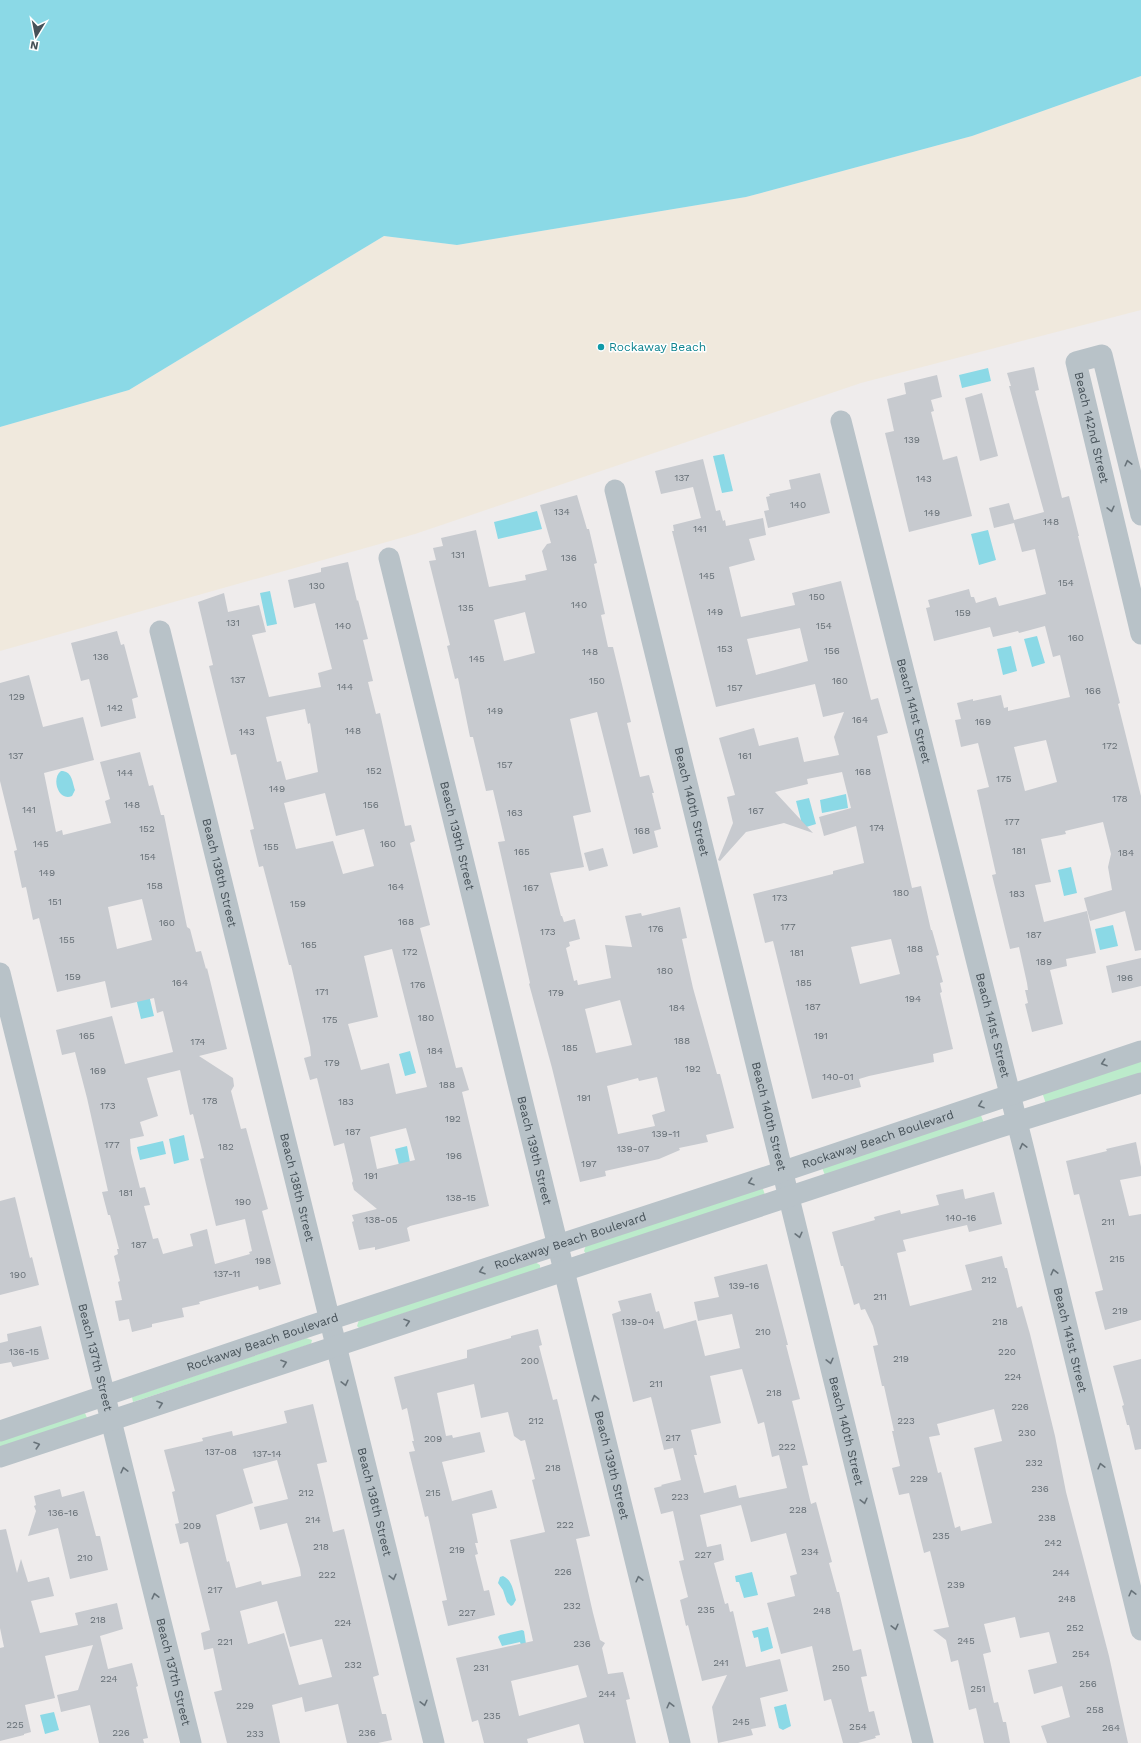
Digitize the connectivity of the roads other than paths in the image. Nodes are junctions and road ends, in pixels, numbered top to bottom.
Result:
1 (841, 420) dead end
2 (615, 490) dead end
3 (1141, 515) edge
4 (389, 558) dead end
5 (160, 631) dead end
6 (1141, 634) edge
7 (0, 973) edge
8 (1141, 1051) edge
9 (1141, 1083) edge
10 (1010, 1095) junction
11 (1017, 1122) junction
12 (784, 1171) junction
13 (790, 1197) junction
14 (557, 1247) junction
15 (564, 1272) junction
16 (330, 1320) junction
17 (336, 1345) junction
18 (106, 1396) junction
19 (112, 1420) junction
20 (0, 1431) edge
21 (0, 1457) edge
22 (1141, 1630) edge
23 (191, 1743) edge
24 (434, 1743) edge
25 (680, 1743) edge
26 (924, 1743) edge

1 - 10 street, Beach 141st Street
2 - 12 street, Beach 140th Street
3 -> 6 street, Beach 142nd Street
4 - 14 street, Beach 139th Street
5 - 16 street, Beach 138th Street
7 - 18 street, Beach 137th Street
8 -> 10 street, Rockaway Beach Boulevard
9 - 11 street, Rockaway Beach Boulevard
10 - 11 street, Beach 141st Street
10 -> 12 street, Rockaway Beach Boulevard
11 - 13 street, Rockaway Beach Boulevard
22 -> 11 street, Beach 141st Street
12 - 13 street, Beach 140th Street
12 -> 14 street, Rockaway Beach Boulevard
13 - 15 street, Rockaway Beach Boulevard
13 -> 26 street, Beach 140th Street
14 - 15 street, Beach 139th Street
14 -> 16 street, Rockaway Beach Boulevard
17 -> 15 street, Rockaway Beach Boulevard
25 -> 15 street, Beach 139th Street
16 - 17 street, Beach 138th Street
16 - 18 street, Rockaway Beach Boulevard
19 -> 17 street, Rockaway Beach Boulevard
17 -> 24 street, Beach 138th Street
18 - 19 street, Beach 137th Street
18 - 20 street, Rockaway Beach Boulevard
21 -> 19 street, Rockaway Beach Boulevard
23 -> 19 street, Beach 137th Street

